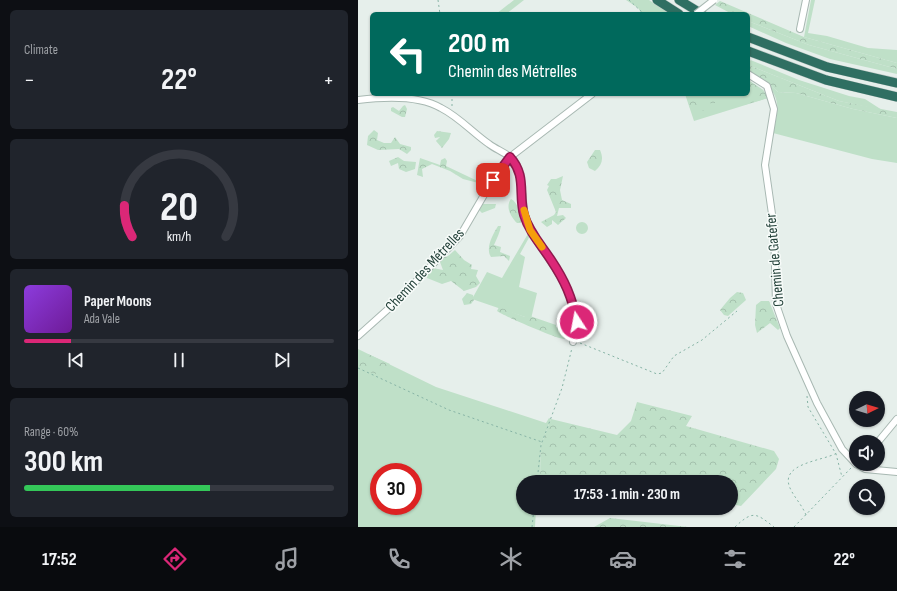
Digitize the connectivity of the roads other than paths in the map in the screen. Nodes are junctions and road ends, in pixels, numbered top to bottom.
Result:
1 (657, 0) edge
2 (679, 0) edge
3 (714, 0) edge
4 (806, 0) edge
5 (676, 12) edge
6 (699, 12) edge
7 (699, 12) edge
8 (800, 29) dead end
9 (750, 38) edge
10 (750, 52) edge
11 (750, 75) edge
12 (897, 83) edge
13 (589, 96) edge
14 (897, 97) edge
15 (358, 100) edge
16 (510, 157) junction
17 (358, 336) edge
18 (573, 342) road end
19 (897, 419) edge
20 (884, 435) edge
21 (849, 456) edge
22 (885, 470) edge
23 (897, 472) edge

1 - 5 highway
2 - 6 highway
3 - 7 street, bridge
4 - 8 street
9 - 12 highway
10 - 14 highway
11 - 21 street, Chemin de Gatefer
13 - 16 street, Chemin des Métrelles
15 - 16 street
16 - 17 street, Chemin des Métrelles
16 - 18 street
19 - 20 street
22 - 23 street

